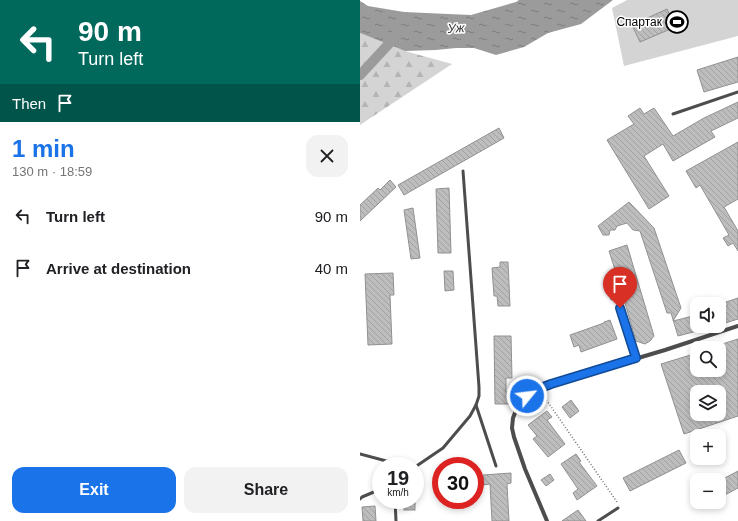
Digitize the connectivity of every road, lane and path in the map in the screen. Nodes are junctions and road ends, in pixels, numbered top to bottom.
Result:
1 (738, 92) edge
2 (673, 114) dead end
3 (463, 171) dead end
4 (620, 308) dead end
5 (738, 326) edge
6 (636, 358) junction
7 (538, 389) junction
8 (476, 405) junction
9 (360, 454) edge
10 (372, 457) edge
11 (424, 461) edge
12 (496, 466) dead end
13 (372, 492) edge
14 (360, 499) edge
15 (618, 508) joint
16 (395, 509) edge
17 (396, 521) edge
18 (547, 521) edge
19 (598, 521) edge

1 - 2 lane
3 - 8 lane
4 - 6 lane
5 - 6 street
6 - 7 street
7 - 15 path
7 - 18 street
8 - 11 lane
8 - 12 lane
9 - 10 lane
13 - 14 lane
15 - 19 lane
16 - 17 lane

